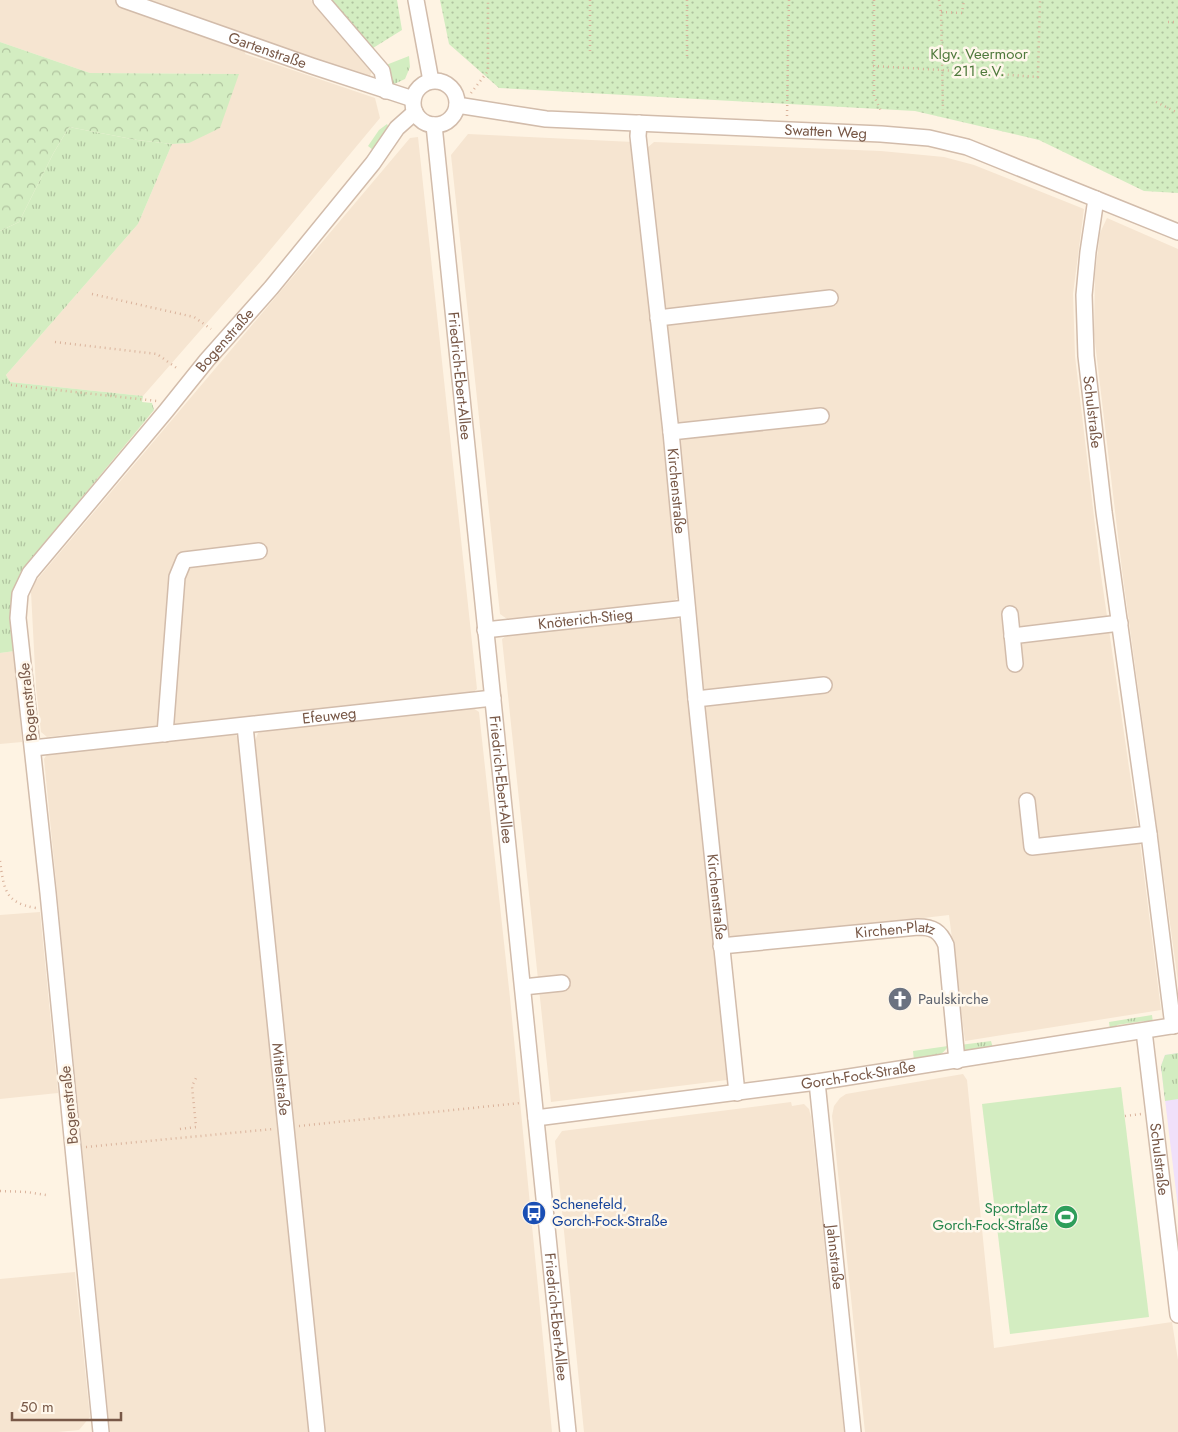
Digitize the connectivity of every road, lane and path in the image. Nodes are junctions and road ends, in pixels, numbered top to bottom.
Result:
1 (124, 0) edge
2 (321, 0) edge
3 (416, 0) edge
4 (488, 0) edge
5 (590, 0) edge
6 (687, 0) edge
7 (789, 0) edge
8 (874, 0) edge
9 (939, 0) edge
10 (964, 0) edge
11 (1040, 0) edge
12 (941, 12) junction
13 (1168, 22) dead end
14 (1178, 22) edge
15 (590, 51) dead end
16 (687, 58) dead end
17 (873, 66) junction
18 (942, 70) junction
19 (431, 81) junction
20 (386, 91) junction
21 (470, 94) dead end
22 (1156, 102) dead end
23 (457, 105) junction
24 (414, 106) junction
25 (943, 110) dead end
26 (880, 111) dead end
27 (1178, 113) edge
28 (638, 123) junction
29 (434, 125) junction
30 (787, 130) junction
31 (1096, 199) junction
32 (1178, 232) edge
33 (92, 294) dead end
34 (830, 298) dead end
35 (658, 318) junction
36 (211, 329) dead end
37 (55, 342) dead end
38 (178, 369) dead end
39 (11, 385) dead end
40 (169, 408) junction
41 (821, 416) dead end
42 (671, 432) junction
43 (259, 551) dead end
44 (687, 608) junction
45 (1010, 614) dead end
46 (1120, 623) junction
47 (485, 630) junction
48 (1012, 636) junction
49 (1015, 664) dead end
50 (824, 685) dead end
51 (493, 698) junction
52 (696, 698) junction
53 (245, 726) junction
54 (165, 734) junction
55 (33, 748) junction
56 (1027, 801) dead end
57 (1149, 834) junction
58 (0, 861) edge
59 (49, 906) junction
60 (721, 946) junction
61 (562, 983) dead end
62 (523, 986) junction
63 (1175, 1026) edge
64 (1144, 1031) junction
65 (957, 1061) junction
66 (196, 1078) dead end
67 (818, 1082) junction
68 (737, 1093) junction
69 (523, 1103) dead end
70 (536, 1118) junction
71 (297, 1126) dead end
72 (280, 1128) dead end
73 (180, 1129) dead end
74 (80, 1148) dead end
75 (0, 1191) edge
76 (46, 1195) dead end
77 (1178, 1316) edge
78 (102, 1432) edge
79 (317, 1432) edge
80 (568, 1432) edge
81 (853, 1432) edge

1 - 20 street, Gartenstraße
2 - 20 street
3 - 19 street
4 - 21 path
5 - 15 path
6 - 16 path
7 - 30 path
8 - 17 path
9 - 12 path
10 - 12 path
11 - 18 path
12 - 18 path
13 - 14 path
17 - 18 path
17 - 26 path
18 - 25 path
19 - 23 street
19 - 24 street
20 - 24 street, Gartenstraße
22 - 27 path
23 - 28 street, Swatten Weg
23 - 29 street
24 - 29 street
24 - 40 street, Bogenstraße
28 - 30 street, Swatten Weg
28 - 35 street, Kirchenstraße
29 - 47 street, Friedrich-Ebert-Allee
30 - 31 street, Swatten Weg
31 - 32 street, Swatten Weg
31 - 46 street, Schulstraße
33 - 36 path
34 - 35 street
35 - 42 street, Kirchenstraße
37 - 38 path
39 - 40 path
40 - 55 street, Bogenstraße
41 - 42 street, Kirchenstraße
42 - 44 street, Kirchenstraße
43 - 54 street
44 - 47 street, Knöterich-Stieg
44 - 52 street, Kirchenstraße
45 - 48 street
46 - 48 street
46 - 57 street, Schulstraße
47 - 51 street, Friedrich-Ebert-Allee
48 - 49 street
50 - 52 street
51 - 53 street, Efeuweg
51 - 62 street, Friedrich-Ebert-Allee
52 - 60 street, Kirchenstraße
53 - 54 street, Efeuweg
53 - 79 street, Mittelstraße
54 - 55 street, Efeuweg
55 - 59 street, Bogenstraße
56 - 57 street
57 - 63 street, Schulstraße
58 - 59 path
59 - 78 street, Bogenstraße
60 - 65 street, Kirchen-Platz
60 - 68 street, Kirchenstraße
61 - 62 street
62 - 70 street, Friedrich-Ebert-Allee
63 - 64 street, Gorch-Fock-Straße
64 - 65 street, Gorch-Fock-Straße
64 - 77 street, Schulstraße
65 - 67 street, Gorch-Fock-Straße
66 - 73 path
67 - 68 street, Gorch-Fock-Straße
67 - 81 street, Jahnstraße
68 - 70 street, Gorch-Fock-Straße
69 - 71 path
70 - 80 street, Friedrich-Ebert-Allee
72 - 74 path
75 - 76 path

